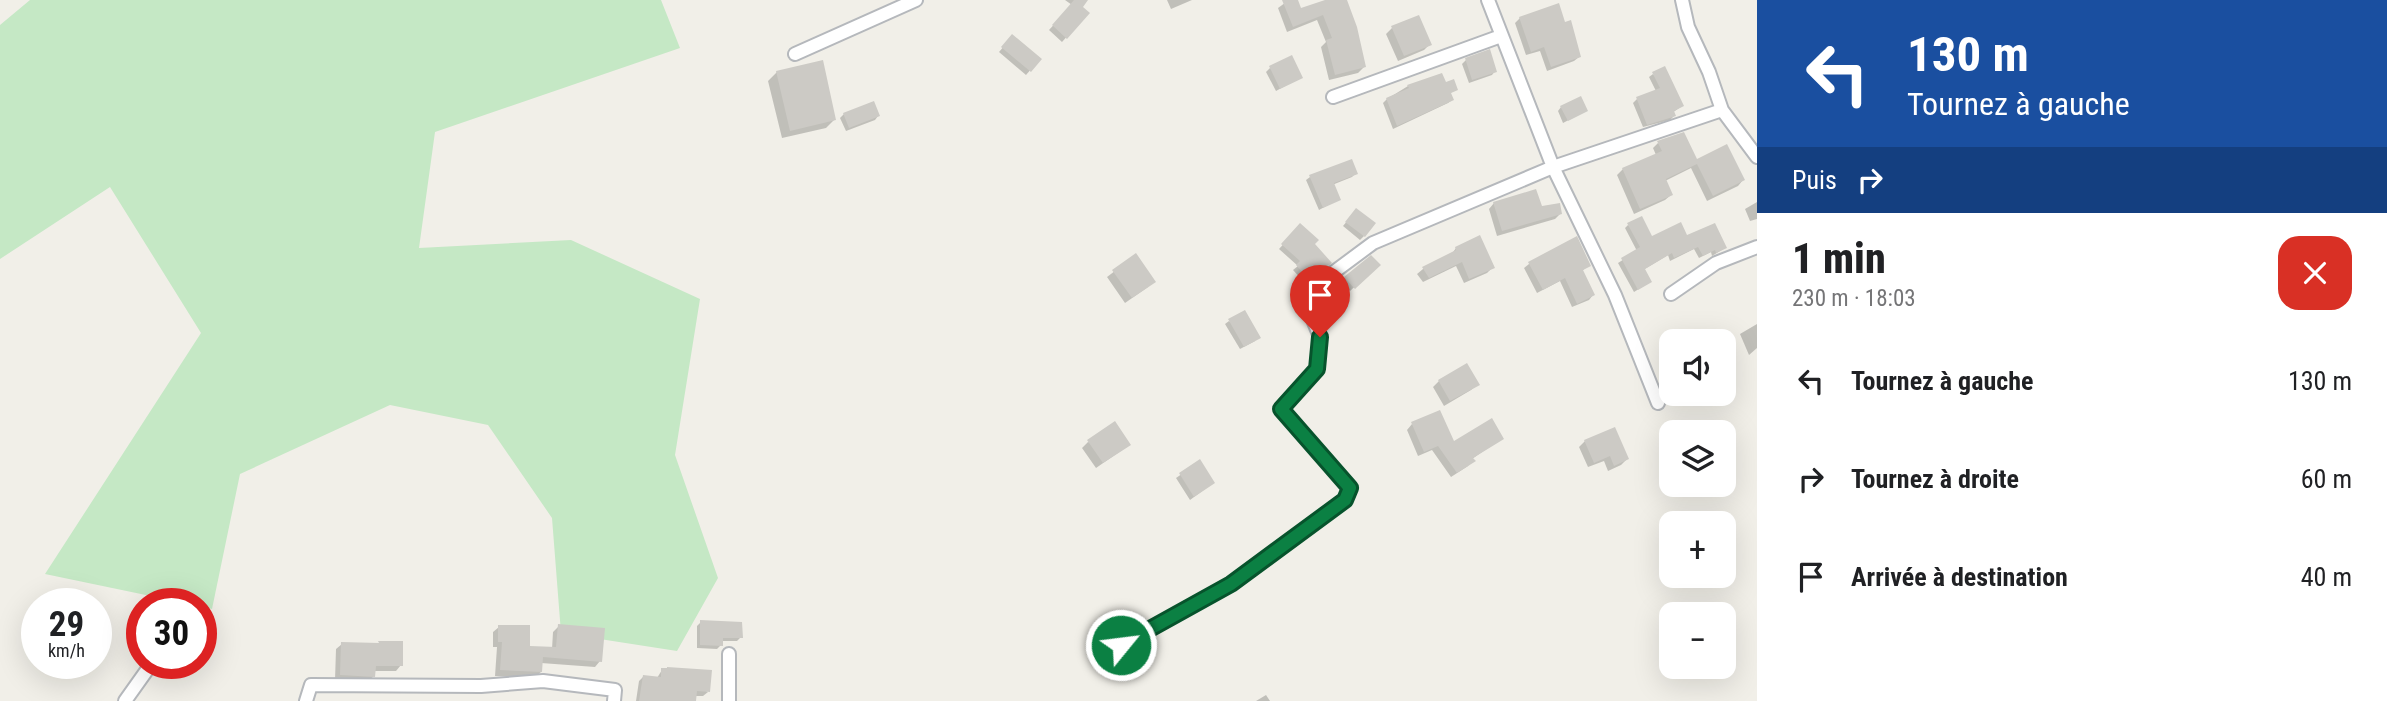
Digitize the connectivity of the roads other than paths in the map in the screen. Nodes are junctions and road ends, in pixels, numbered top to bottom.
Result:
1 (916, 0) edge
2 (1488, 0) edge
3 (1682, 0) edge
4 (1501, 37) junction
5 (795, 54) dead end
6 (1334, 97) dead end
7 (1722, 110) junction
8 (1757, 157) edge
9 (1553, 167) junction
10 (1757, 247) edge
11 (1671, 294) dead end
12 (1658, 403) dead end
13 (1121, 645) dead end
14 (729, 654) dead end
15 (141, 679) edge
16 (125, 701) edge
17 (306, 701) edge
18 (614, 701) edge
19 (729, 701) edge

1 - 5 street
2 - 4 street
3 - 7 street
4 - 6 street
4 - 9 street
7 - 8 street
7 - 9 street
9 - 12 street
9 - 13 street
10 - 11 street
14 - 19 street
15 - 16 street
17 - 18 street

